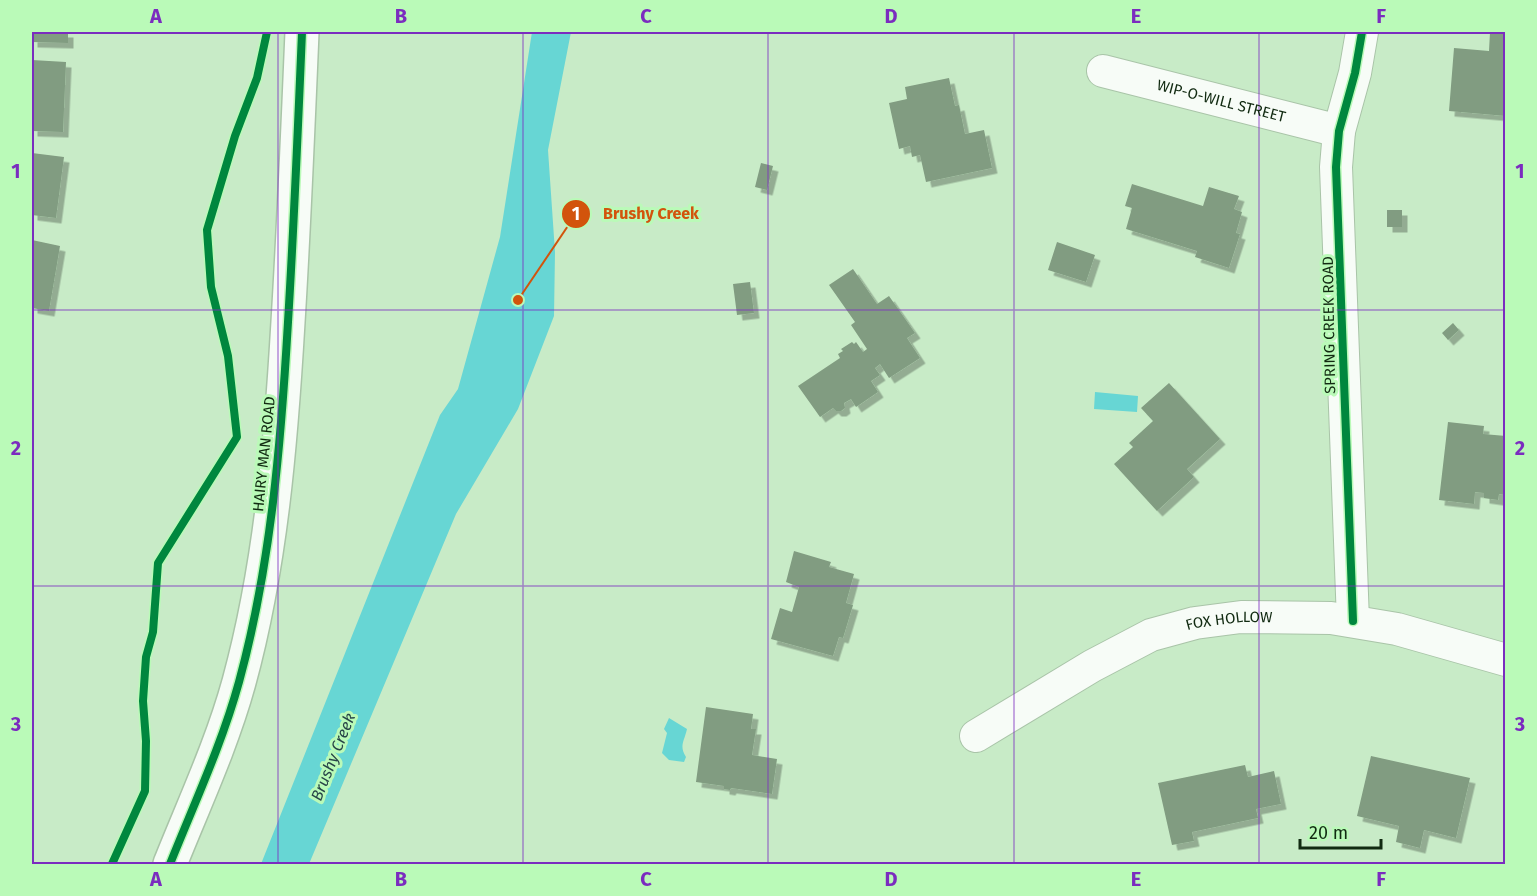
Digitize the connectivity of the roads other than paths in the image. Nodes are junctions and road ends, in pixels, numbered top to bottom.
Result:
1 (302, 32) edge
2 (1362, 32) edge
3 (1103, 71) dead end
4 (1339, 131) junction
5 (1353, 621) junction
6 (1506, 660) edge
7 (975, 736) dead end
8 (170, 864) edge

1 - 8 street, HAIRY MAN ROAD
2 - 4 street, SPRING CREEK ROAD
3 - 4 street, WIP-O-WILL STREET
4 - 5 street, SPRING CREEK ROAD
5 - 6 street, FOX HOLLOW
5 - 7 street, FOX HOLLOW

